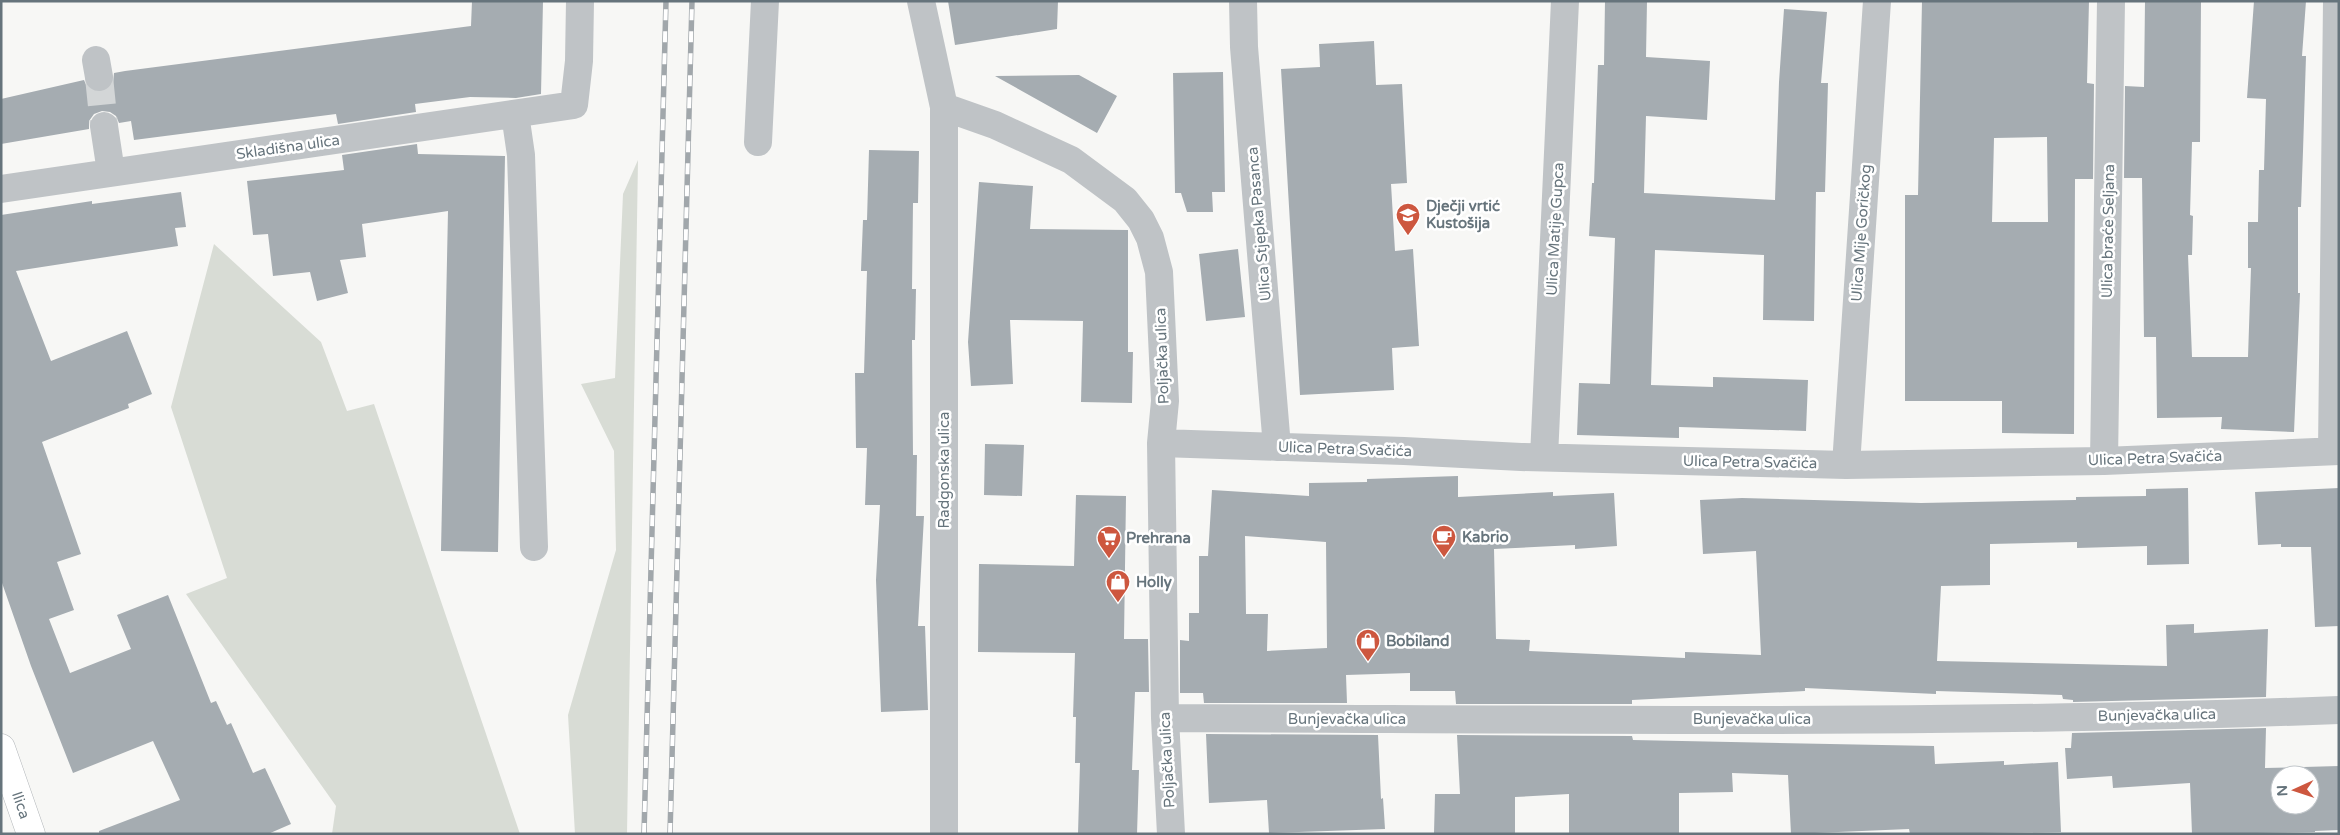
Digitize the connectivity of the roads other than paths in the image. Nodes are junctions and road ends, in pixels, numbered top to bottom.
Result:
1 (580, 1) edge
2 (765, 1) edge
3 (921, 1) edge
4 (1243, 1) edge
5 (1565, 1) edge
6 (1877, 1) edge
7 (2111, 1) edge
8 (2337, 1) edge
9 (944, 107) junction
10 (514, 114) junction
11 (104, 126) tunnel mouth
12 (758, 142) dead end
13 (111, 172) junction
14 (1, 189) edge
15 (1161, 443) junction
16 (1277, 447) junction
17 (2335, 451) edge
18 (1544, 458) junction
19 (2104, 461) junction
20 (1846, 465) junction
21 (534, 547) dead end
22 (2339, 710) edge
23 (1165, 718) junction
24 (1, 748) edge
25 (31, 834) edge
26 (944, 834) edge
27 (1171, 834) edge

1 - 10 street, Skladišna ulica
2 - 12 street
3 - 9 street
4 - 16 street, Ulica Stjepka Pasanca
5 - 18 street, Ulica Matije Gupca
6 - 20 street, Ulica Mije Goričkog
7 - 19 street, Ulica braće Seljana
8 - 17 street
9 - 15 street, Poljačka ulica
9 - 26 street, Radgonska ulica
10 - 13 street, Skladišna ulica
10 - 21 street
11 - 13 street
13 - 14 street, Skladišna ulica
15 - 16 street, Ulica Petra Svačića
15 - 23 street, Poljačka ulica
16 - 18 street, Ulica Petra Svačića
17 - 19 street, Ulica Petra Svačića
18 - 20 street, Ulica Petra Svačića
19 - 20 street, Ulica Petra Svačića
22 - 23 street, Bunjevačka ulica
23 - 27 street, Poljačka ulica
24 - 25 main road, Ilica

